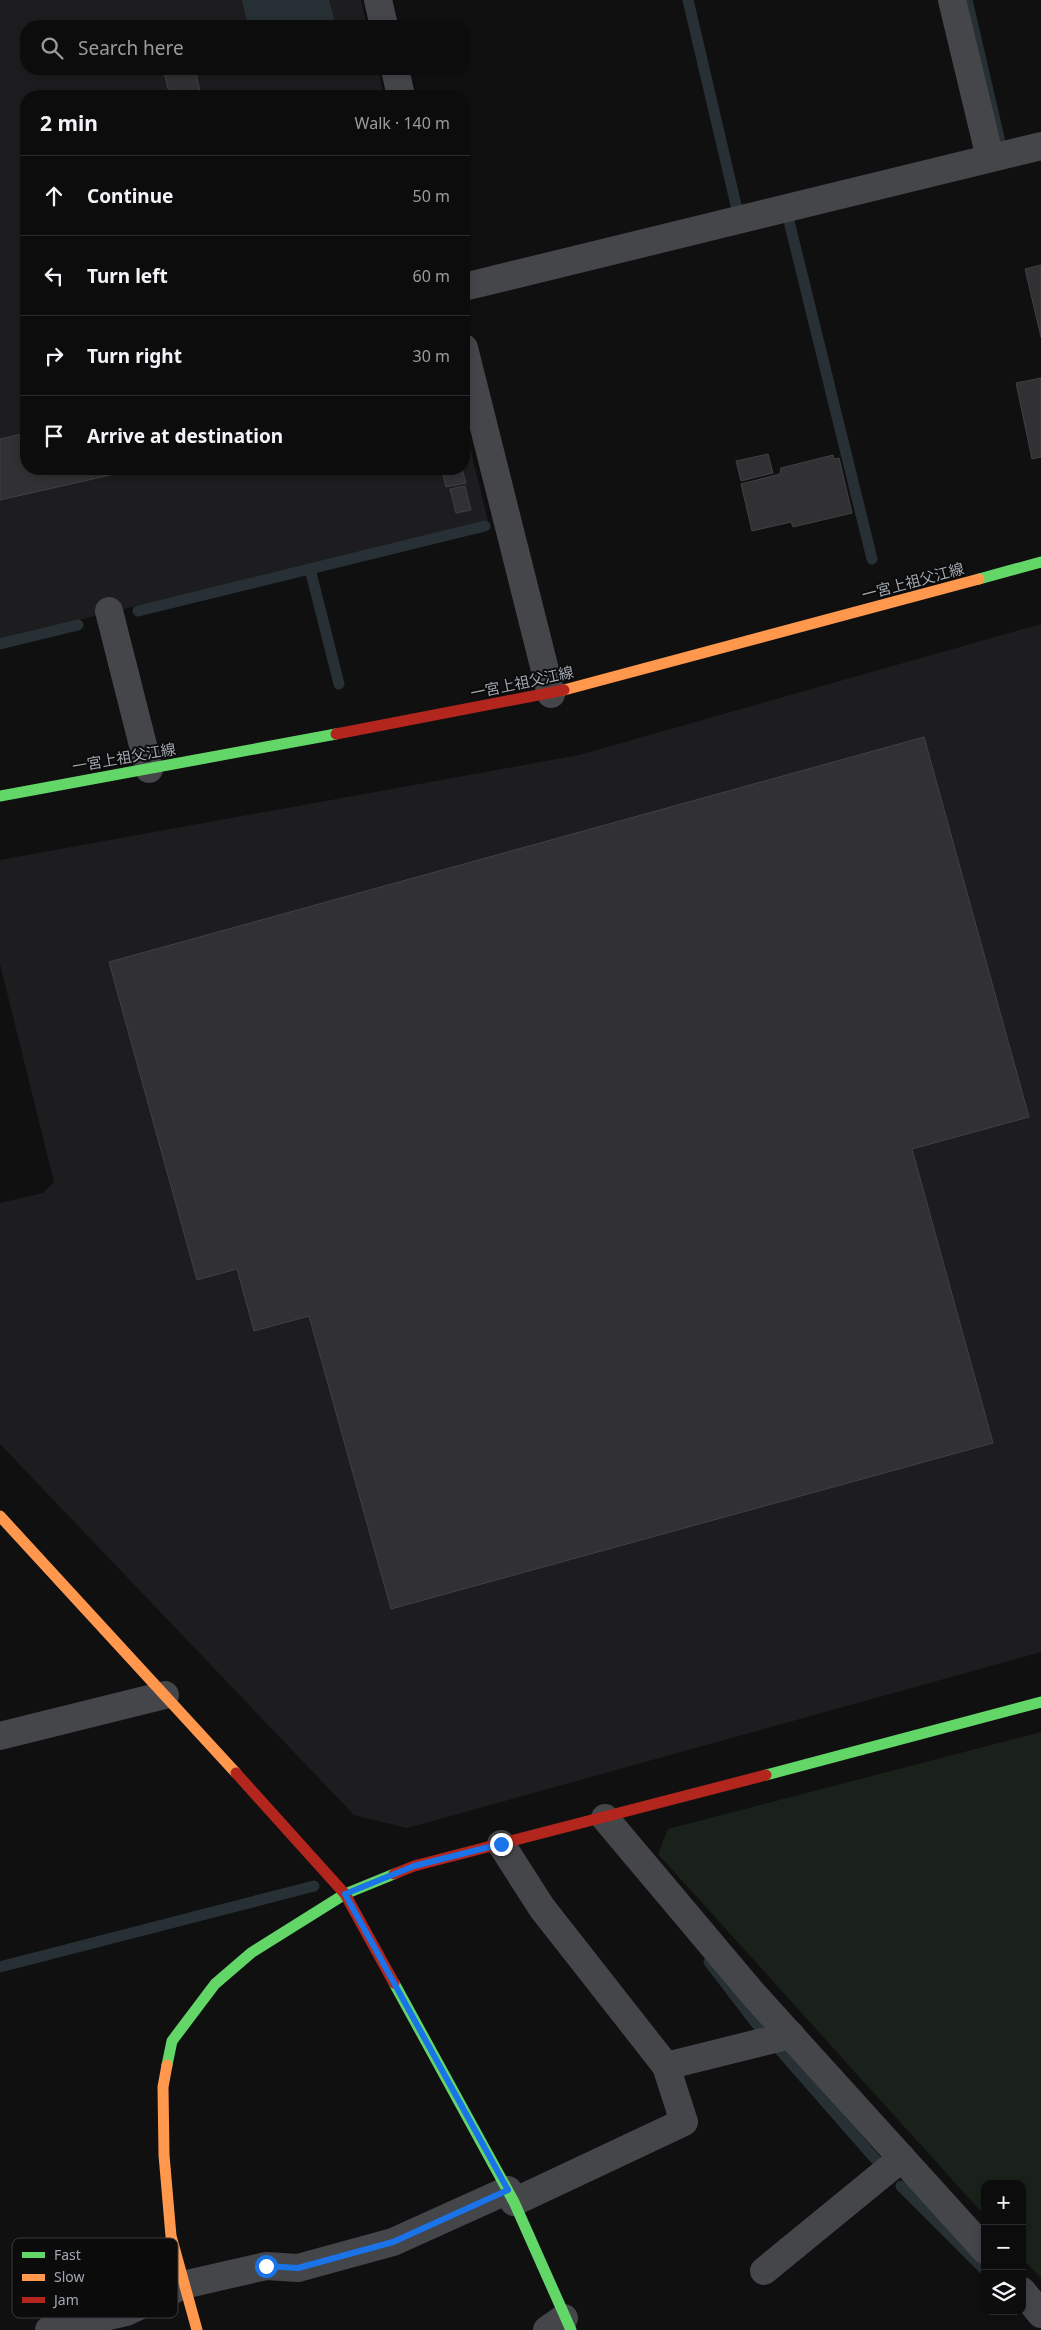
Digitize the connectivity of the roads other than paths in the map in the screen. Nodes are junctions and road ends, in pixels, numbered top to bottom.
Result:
1 (378, 0) edge
2 (952, 0) edge
3 (383, 20) edge
4 (396, 75) edge
5 (400, 90) edge
6 (1041, 146) edge
7 (990, 158) junction
8 (470, 286) edge
9 (470, 372) edge
10 (1041, 562) edge
11 (109, 611) dead end
12 (551, 694) junction
13 (148, 769) junction
14 (0, 796) edge
15 (0, 1516) edge
16 (165, 1695) junction
17 (1041, 1702) edge
18 (0, 1736) edge
19 (605, 1818) junction
20 (501, 1844) junction
21 (345, 1894) junction
22 (791, 2035) junction
23 (666, 2066) junction
24 (902, 2158) junction
25 (511, 2196) junction
26 (172, 2238) edge
27 (981, 2246) edge
28 (178, 2263) edge
29 (764, 2271) dead end
30 (183, 2285) junction
31 (178, 2287) edge
32 (1026, 2296) edge
33 (1041, 2314) edge
34 (100, 2318) edge
35 (561, 2326) edge
36 (49, 2330) edge
37 (196, 2330) edge

1 - 3 street
2 - 7 street
4 - 5 street
6 - 7 street
7 - 8 street
9 - 12 street
10 - 12 street, 一宮上祖父江線
11 - 13 street
12 - 13 street, 一宮上祖父江線
13 - 14 street, 一宮上祖父江線
15 - 16 street
16 - 18 street
16 - 21 street
17 - 19 street
19 - 20 street
19 - 22 street
20 - 21 street
20 - 23 street
21 - 25 street
21 - 26 street
22 - 23 street
22 - 24 street
23 - 25 street
24 - 27 street
24 - 29 street
25 - 30 street
25 - 35 street
28 - 30 street
30 - 31 street
30 - 37 street
32 - 33 street
34 - 36 street

